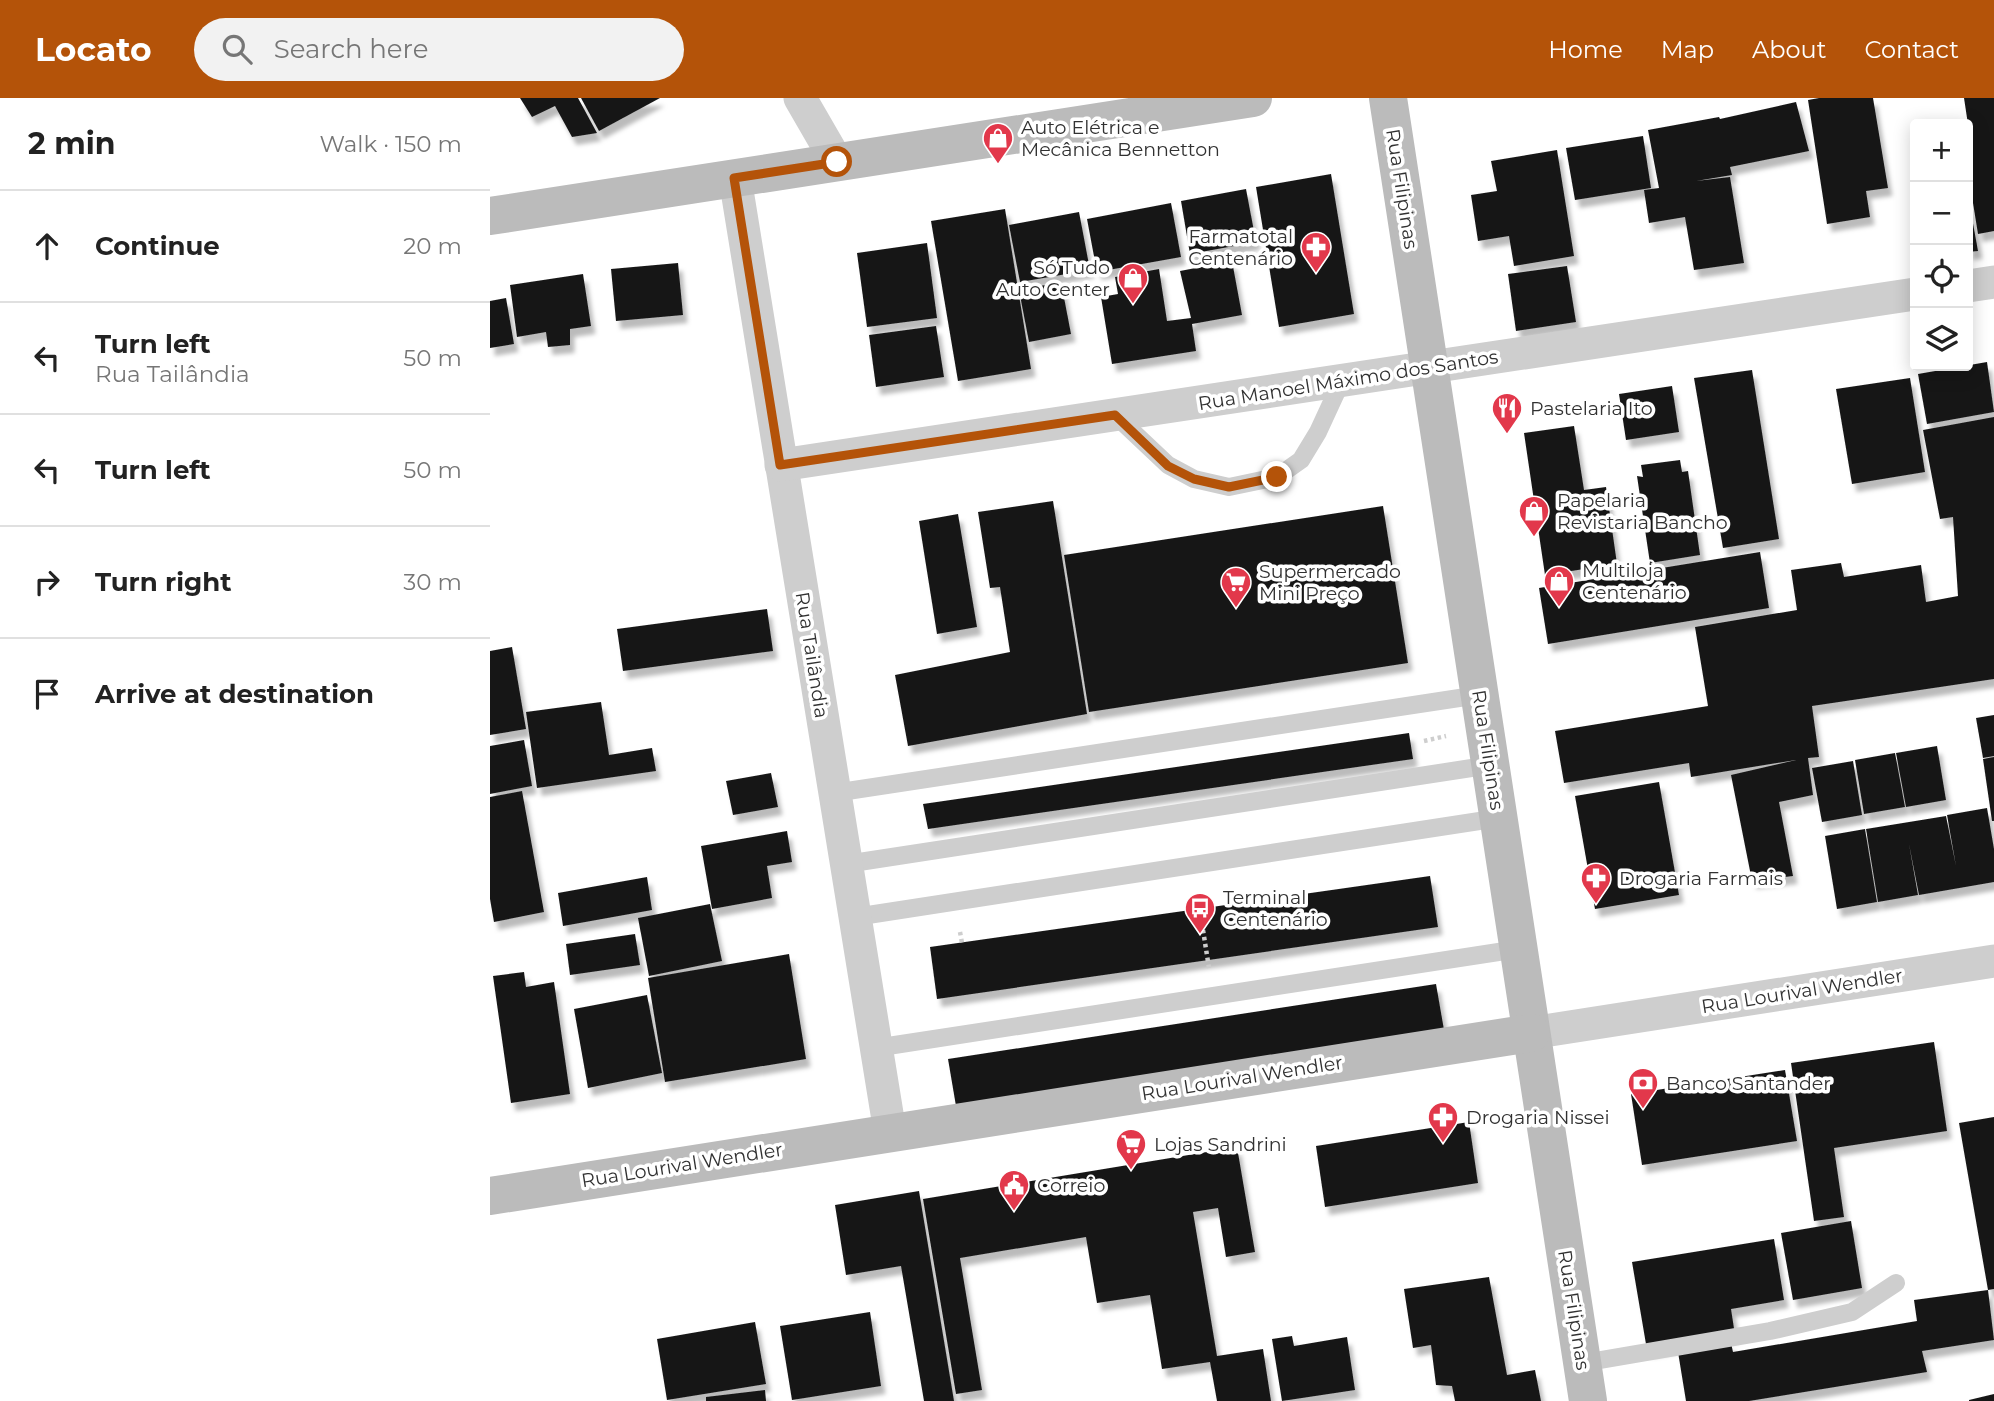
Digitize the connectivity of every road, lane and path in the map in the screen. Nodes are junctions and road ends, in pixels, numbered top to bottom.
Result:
1 (800, 98) edge
2 (1251, 98) edge
3 (1388, 98) edge
4 (837, 162) junction
5 (734, 178) junction
6 (490, 216) edge
7 (1994, 282) edge
8 (1973, 285) edge
9 (1910, 295) edge
10 (1429, 368) junction
11 (1342, 380) junction
12 (1115, 415) junction
13 (780, 465) junction
14 (1479, 695) junction
15 (1491, 765) junction
16 (834, 793) junction
17 (1499, 818) junction
18 (846, 864) junction
19 (855, 917) junction
20 (1518, 949) junction
21 (1994, 961) edge
22 (1531, 1033) junction
23 (875, 1048) junction
24 (890, 1132) junction
25 (490, 1196) edge
26 (1896, 1283) dead end
27 (1583, 1363) junction
28 (1588, 1401) edge

1 - 4 street
2 - 4 street
3 - 10 street, Rua Filipinas
4 - 5 street
5 - 6 street
5 - 13 street, Rua Tailândia
7 - 8 street
9 - 10 street, Rua Manoel Máximo dos Santos
10 - 11 street, Rua Manoel Máximo dos Santos
10 - 14 street, Rua Filipinas
11 - 12 street, Rua Manoel Máximo dos Santos
11 - 12 lane
12 - 13 street, Rua Manoel Máximo dos Santos
13 - 16 street, Rua Tailândia
14 - 15 street, Rua Filipinas
14 - 16 lane
15 - 17 street, Rua Filipinas
15 - 18 lane
16 - 18 street, Rua Tailândia
17 - 19 lane
17 - 20 street, Rua Filipinas
18 - 19 street, Rua Tailândia
19 - 23 street, Rua Tailândia
20 - 22 street, Rua Filipinas
20 - 23 lane
21 - 22 street, Rua Lourival Wendler
22 - 24 street, Rua Lourival Wendler
22 - 27 street, Rua Filipinas
23 - 24 street, Rua Tailândia
24 - 25 street, Rua Lourival Wendler
26 - 27 lane
27 - 28 street, Rua Filipinas

